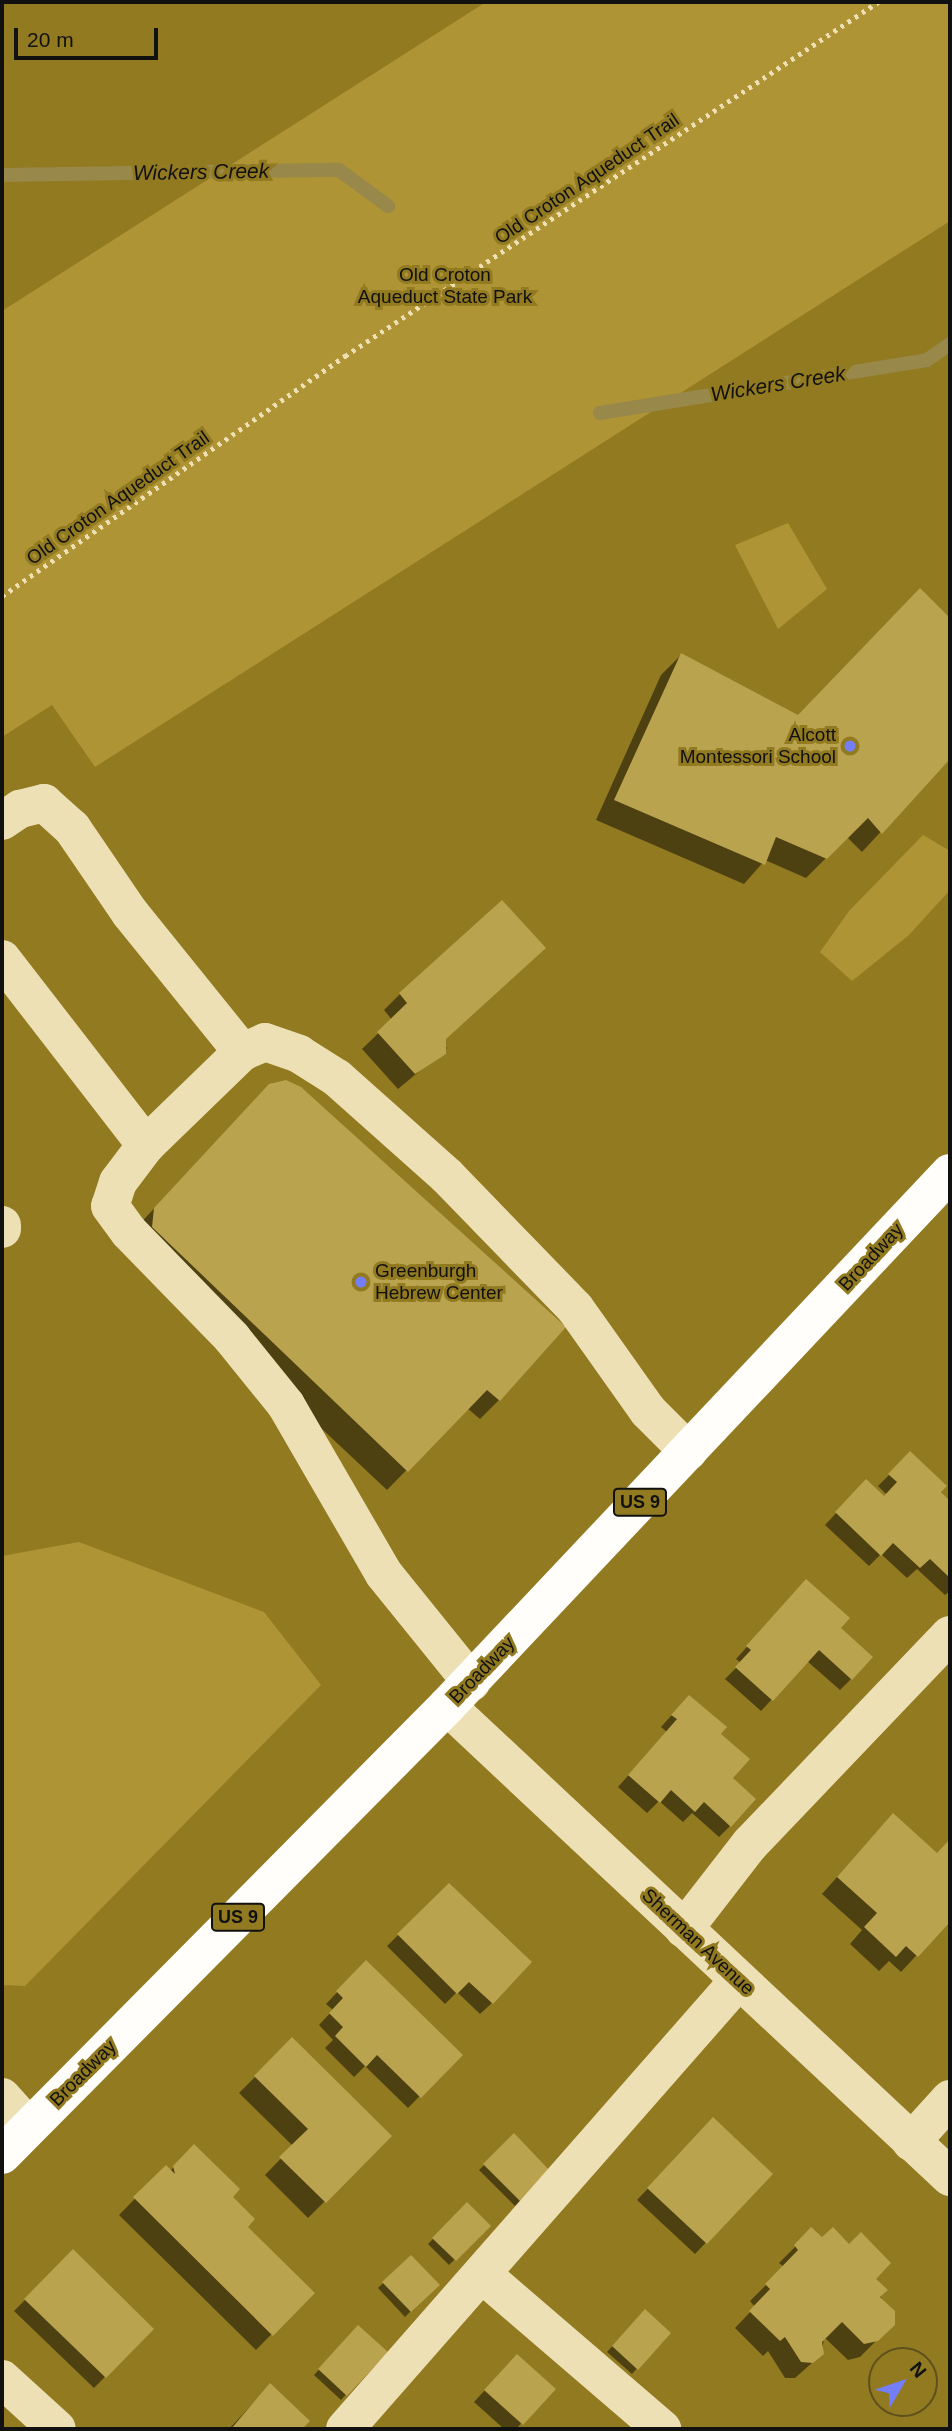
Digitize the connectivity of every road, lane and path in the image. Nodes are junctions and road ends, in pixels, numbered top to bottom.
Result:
1 (878, 2) edge
2 (2, 596) edge
3 (2, 821) edge
4 (2, 959) edge
5 (242, 1052) junction
6 (146, 1145) junction
7 (950, 1173) edge
8 (688, 1451) junction
9 (950, 1635) edge
10 (459, 1694) junction
11 (684, 1929) junction
12 (739, 1980) junction
13 (2, 2097) edge
14 (950, 2099) edge
15 (29, 2127) junction
16 (911, 2141) junction
17 (2, 2155) edge
18 (950, 2177) edge
19 (482, 2274) junction
20 (2, 2379) edge
21 (57, 2429) edge
22 (345, 2429) edge
23 (662, 2429) edge

1 - 2 path, Old Croton Aqueduct Trail
3 - 5 street
4 - 6 street
5 - 6 street
5 - 8 street
6 - 10 street, Sherman Avenue
7 - 8 main road, Broadway / US 9
8 - 10 main road, Broadway / US 9
9 - 11 street
10 - 11 street, Sherman Avenue
10 - 15 main road, Broadway / US 9
11 - 12 street, Sherman Avenue
12 - 16 street, Sherman Avenue
12 - 19 street
13 - 15 street
14 - 16 street
15 - 17 main road, Broadway / US 9
16 - 18 street, Sherman Avenue
19 - 22 street
19 - 23 street
20 - 21 street

